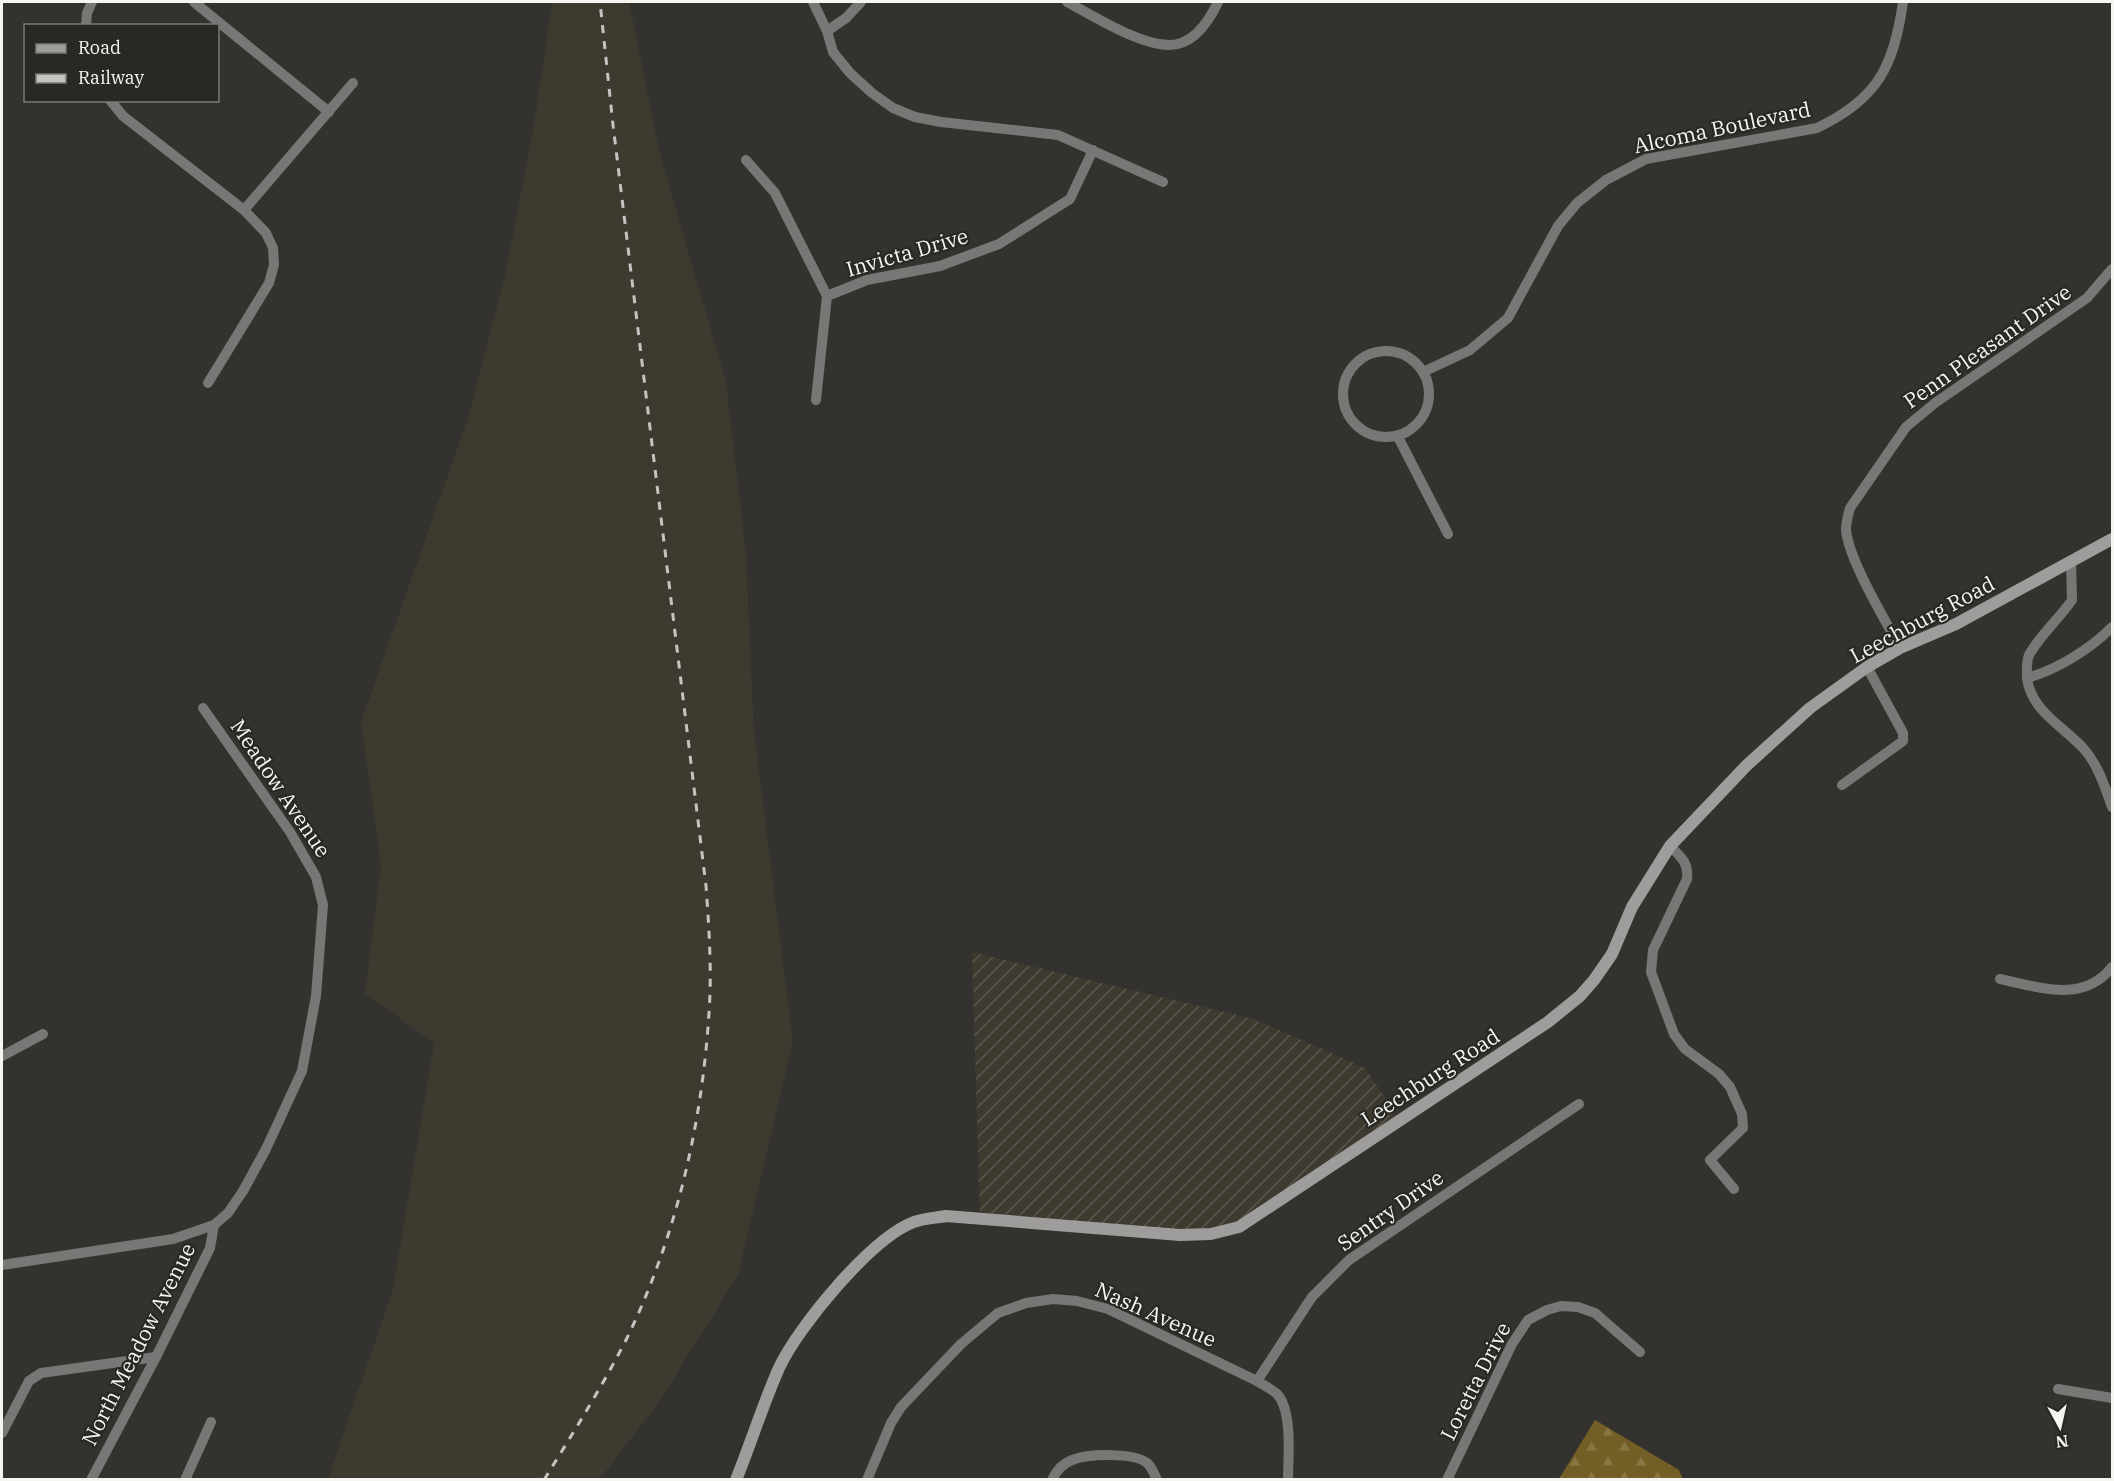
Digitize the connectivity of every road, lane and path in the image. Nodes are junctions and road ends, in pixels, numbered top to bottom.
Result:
1 (92, 2) edge
2 (194, 2) edge
3 (813, 2) edge
4 (861, 2) edge
5 (1068, 2) edge
6 (1218, 2) edge
7 (1903, 2) edge
8 (86, 24) edge
9 (827, 31) junction
10 (353, 83) dead end
11 (112, 102) edge
12 (329, 112) junction
13 (1093, 150) junction
14 (746, 160) dead end
15 (1163, 182) dead end
16 (244, 210) junction
17 (2112, 269) edge
18 (827, 296) junction
19 (1423, 372) junction
20 (208, 383) dead end
21 (816, 400) dead end
22 (1398, 437) junction
23 (1448, 534) dead end
24 (2112, 539) edge
25 (2071, 561) junction
26 (2112, 627) edge
27 (1900, 648) junction
28 (1867, 667) junction
29 (2027, 678) junction
30 (203, 708) dead end
31 (1842, 785) dead end
32 (2112, 807) edge
33 (1670, 846) junction
34 (2112, 967) edge
35 (2000, 979) dead end
36 (43, 1034) dead end
37 (2, 1056) edge
38 (1579, 1104) dead end
39 (1734, 1189) dead end
40 (214, 1225) junction
41 (2, 1264) edge
42 (1640, 1352) dead end
43 (156, 1357) junction
44 (1257, 1381) junction
45 (2058, 1389) dead end
46 (2112, 1398) edge
47 (211, 1422) dead end
48 (2, 1433) edge
49 (91, 1479) edge
50 (185, 1479) edge
51 (736, 1479) edge
52 (867, 1479) edge
53 (1052, 1479) edge
54 (1157, 1479) edge
55 (1288, 1479) edge
56 (1447, 1479) edge

1 - 8 street
2 - 12 street
3 - 9 street
4 - 9 street
5 - 6 street
7 - 19 street, Alcoma Boulevard
9 - 13 street
10 - 12 street
11 - 16 street
12 - 16 street
13 - 15 street
13 - 18 street, Invicta Drive
14 - 18 street
16 - 20 street
17 - 27 street, Penn Pleasant Drive
18 - 21 street, Invicta Drive
19 - 22 street
19 - 22 street
22 - 23 street
24 - 25 street, Leechburg Road
25 - 27 street, Leechburg Road
25 - 29 street
26 - 29 street
27 - 28 street, Leechburg Road
28 - 31 street
28 - 33 street, Leechburg Road
29 - 32 street
30 - 40 street, Meadow Avenue
33 - 39 street
33 - 51 street, Leechburg Road
34 - 35 street
36 - 37 street
38 - 44 street, Sentry Drive
40 - 41 street, Meadow Avenue
40 - 43 street, North Meadow Avenue
42 - 56 street, Loretta Drive
43 - 48 street
43 - 49 street, North Meadow Avenue
44 - 52 street, Nash Avenue
44 - 55 street, Nash Avenue
45 - 46 street
47 - 50 street
53 - 54 street

